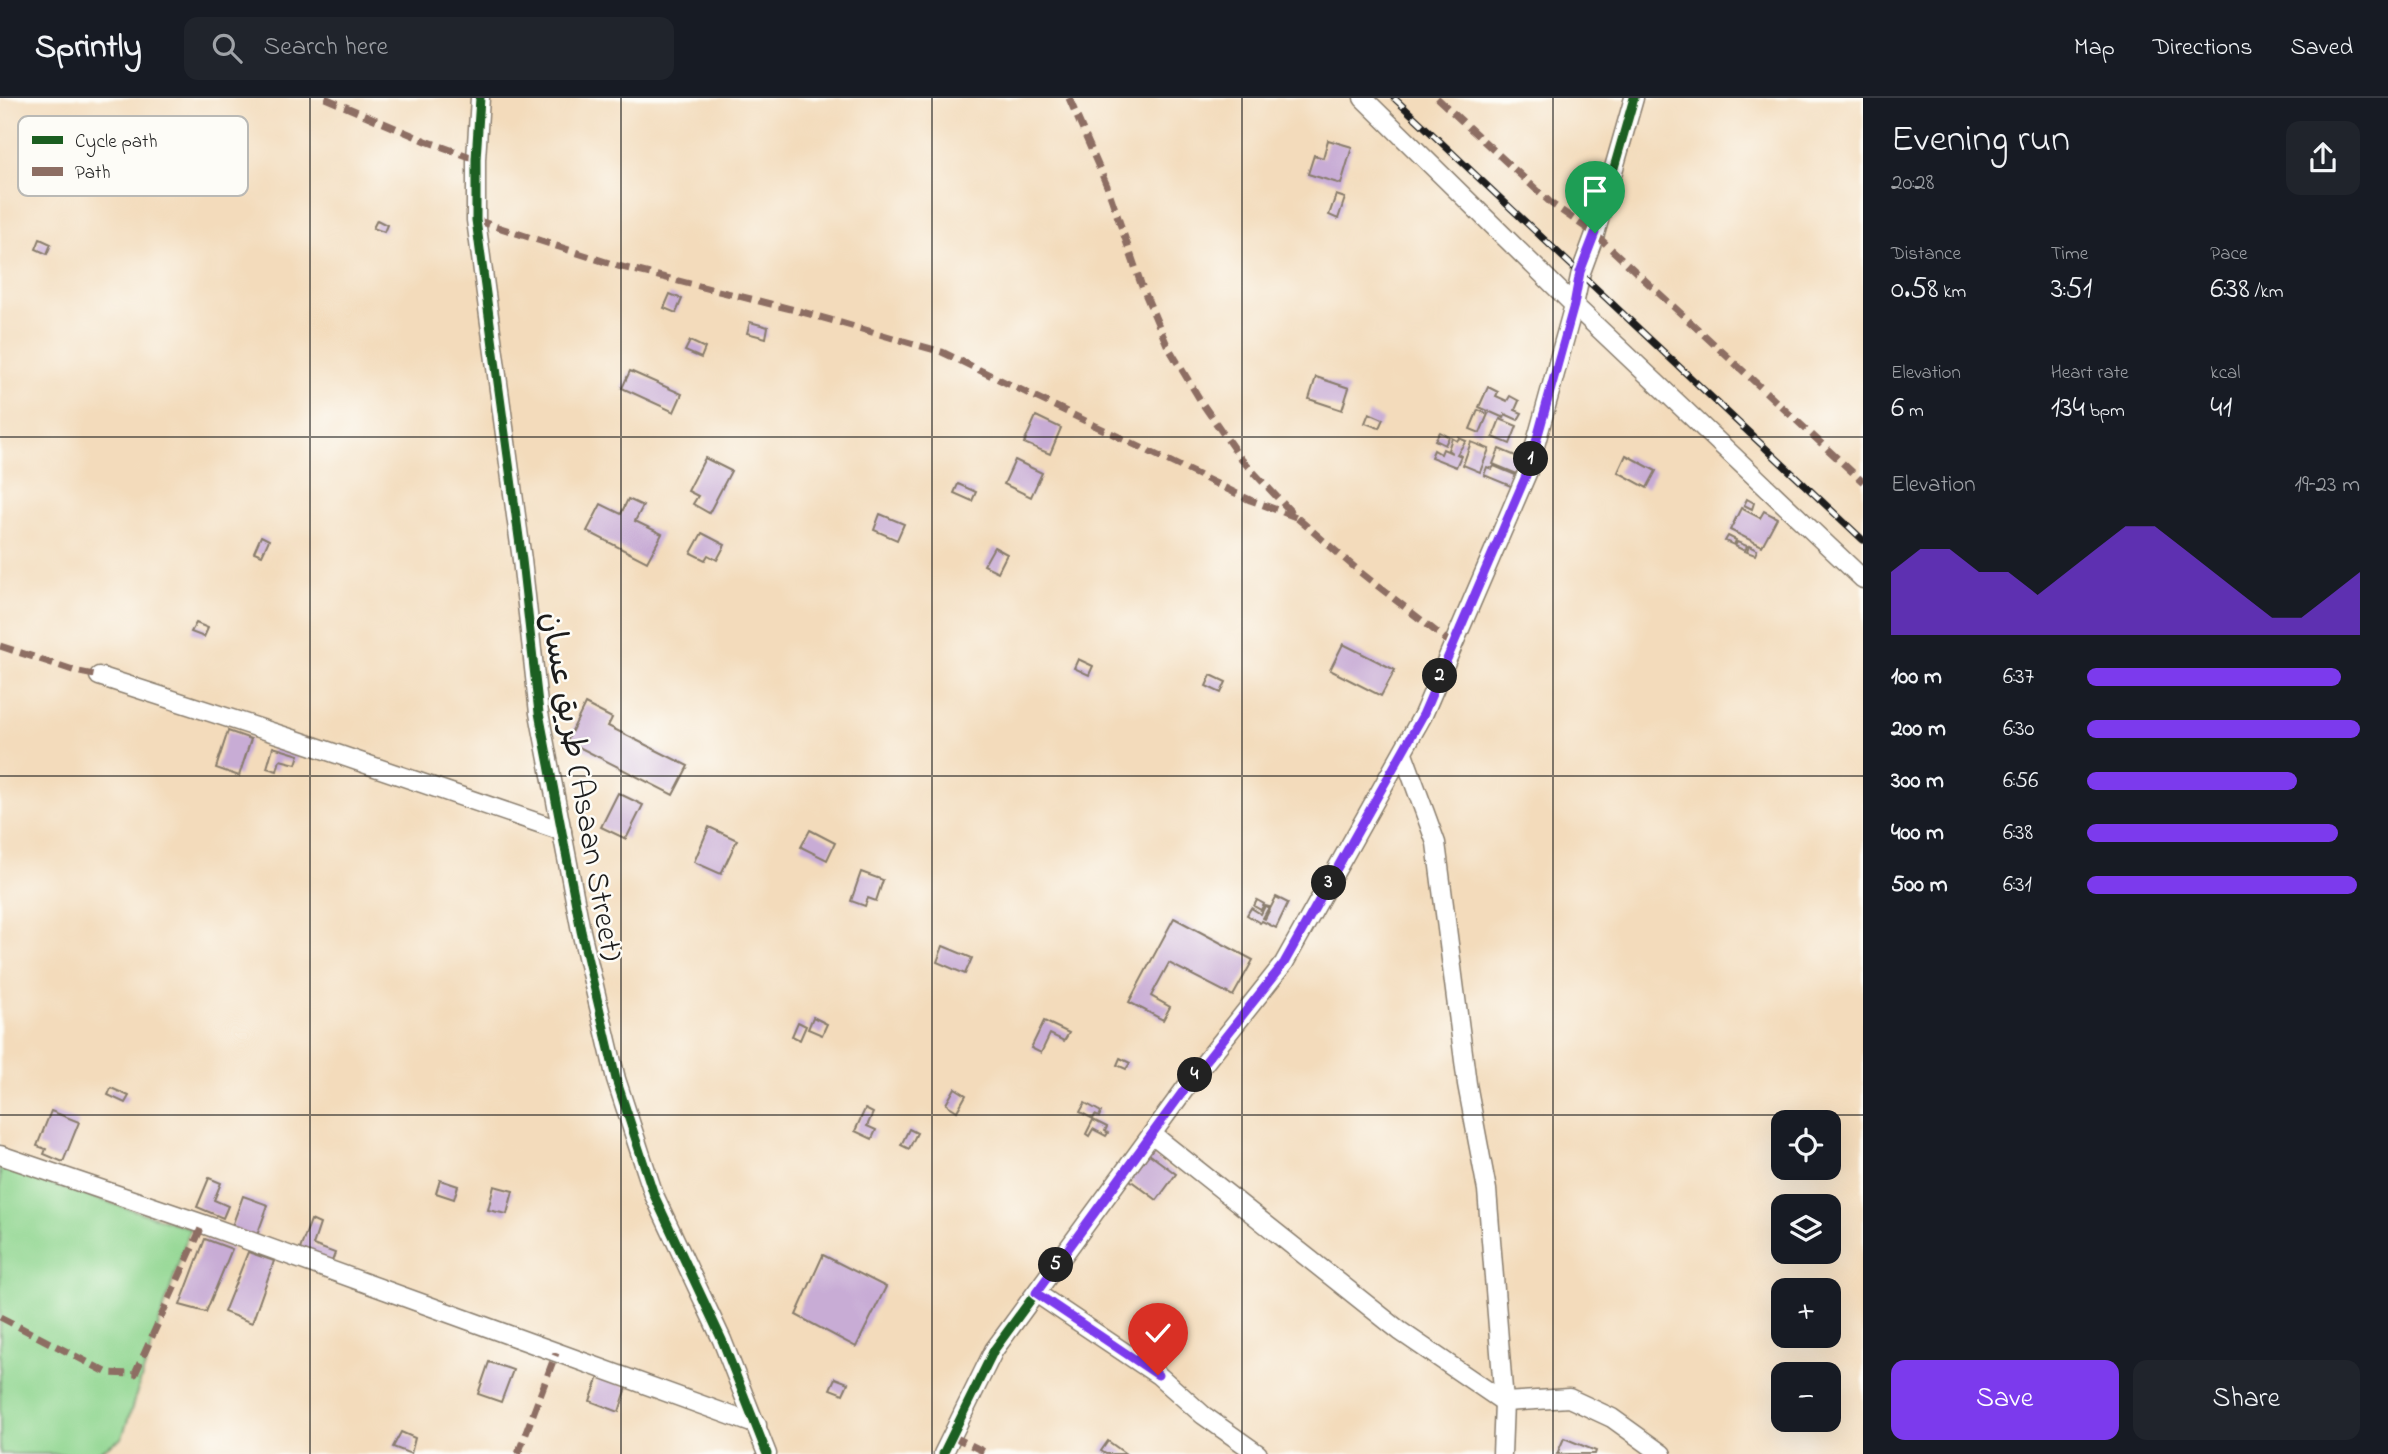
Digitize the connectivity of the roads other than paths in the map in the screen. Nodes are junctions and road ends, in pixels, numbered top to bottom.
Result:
1 (480, 98) edge
2 (1363, 98) edge
3 (1634, 98) edge
4 (1574, 305) junction
5 (1863, 579) edge
6 (99, 676) dead end
7 (1403, 752) junction
8 (562, 831) junction
9 (1152, 1134) junction
10 (0, 1155) edge
11 (1036, 1293) junction
12 (1504, 1402) junction
13 (757, 1425) junction
14 (767, 1454) edge
15 (943, 1454) edge
16 (1258, 1454) edge
17 (1502, 1454) edge
18 (1662, 1454) edge

1 - 8 street, طريق عسان (Asaan Street)
2 - 4 street
3 - 4 street
4 - 5 street
4 - 7 street
6 - 8 street
7 - 9 street
7 - 12 street
8 - 13 street, طريق عسان (Asaan Street)
9 - 11 street
9 - 12 street
10 - 13 street
11 - 15 street
11 - 16 street
12 - 17 street
12 - 18 street
13 - 14 street, طريق عسان (Asaan Street)

